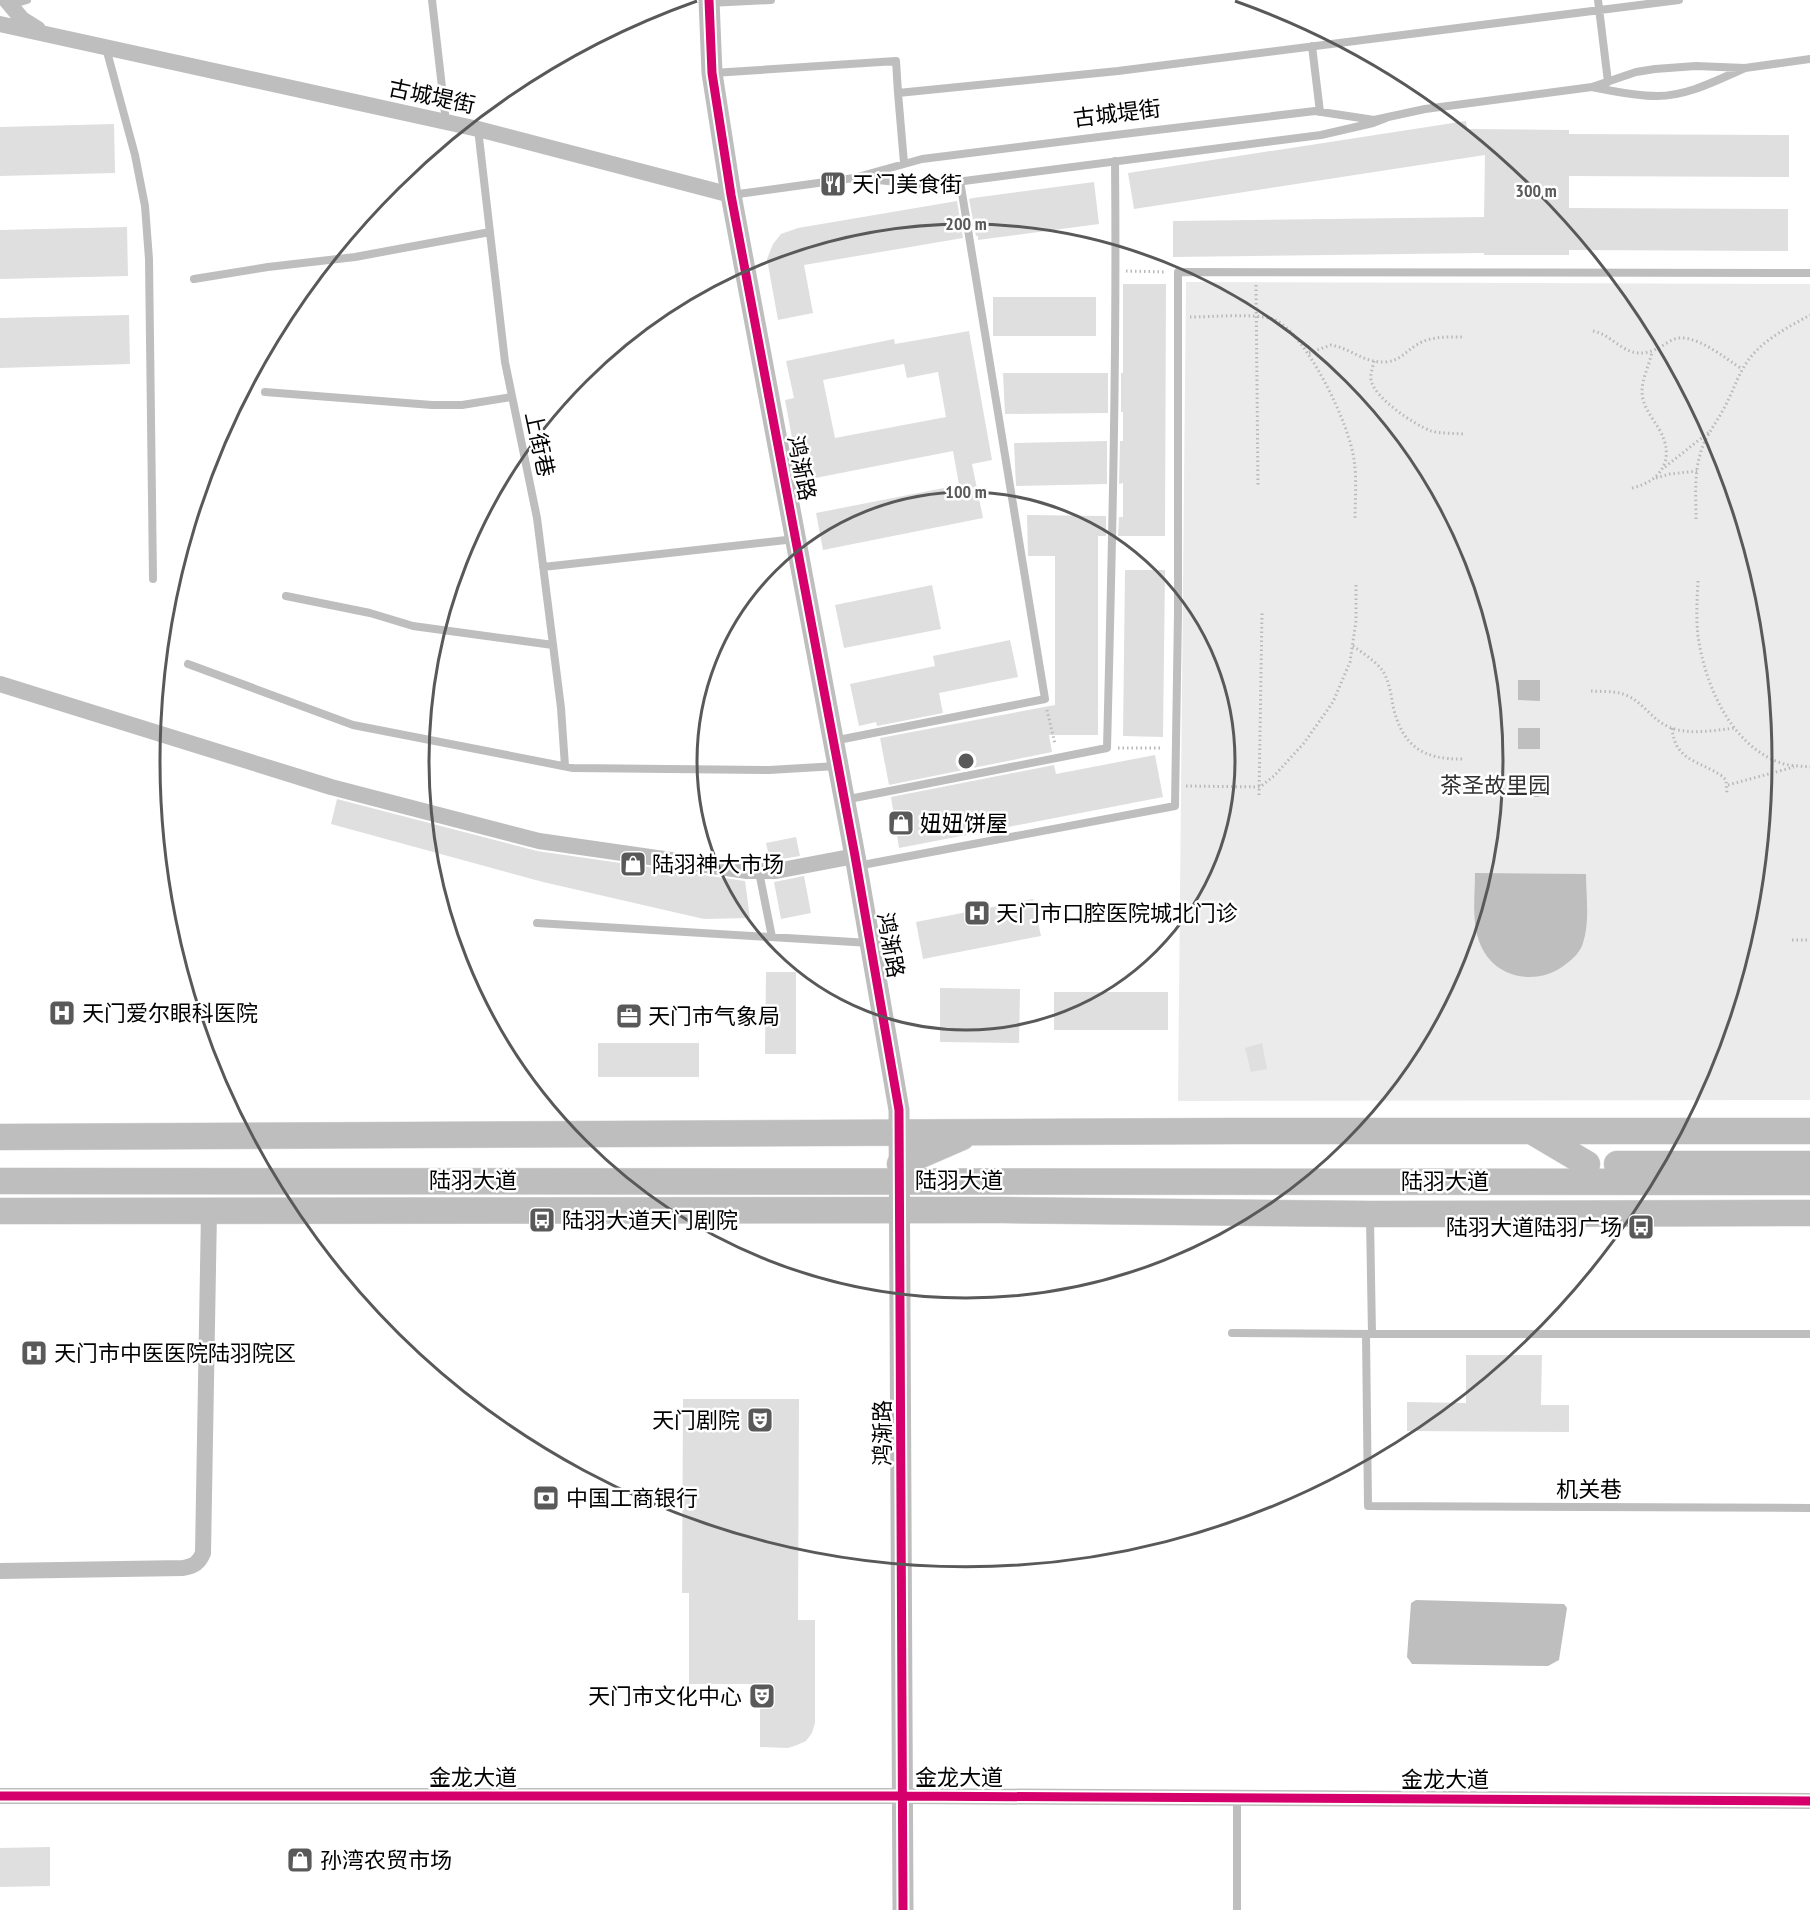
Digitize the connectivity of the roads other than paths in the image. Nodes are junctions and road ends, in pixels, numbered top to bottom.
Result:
1 (27, 0) edge
2 (432, 0) edge
3 (771, 0) edge
4 (1679, 0) edge
5 (709, 2) edge
6 (7, 3) edge
7 (1599, 5) edge
8 (0, 24) edge
9 (52, 36) junction
10 (1312, 46) junction
11 (106, 47) junction
12 (1810, 59) edge
13 (1745, 68) junction
14 (712, 74) junction
15 (1608, 82) junction
16 (1592, 87) junction
17 (898, 93) junction
18 (1320, 112) junction
19 (1386, 118) junction
20 (446, 122) junction
21 (478, 129) junction
22 (1115, 161) junction
23 (904, 163) junction
24 (854, 178) junction
25 (960, 182) junction
26 (731, 195) junction
27 (490, 231) junction
28 (1810, 273) edge
29 (194, 279) dead end
30 (265, 392) dead end
31 (512, 397) junction
32 (795, 539) junction
33 (543, 567) junction
34 (153, 579) dead end
35 (286, 596) dead end
36 (553, 645) junction
37 (188, 664) dead end
38 (0, 684) edge
39 (833, 741) junction
40 (565, 766) junction
41 (838, 766) junction
42 (844, 800) junction
43 (855, 861) junction
44 (759, 872) junction
45 (537, 923) dead end
46 (772, 937) junction
47 (870, 943) junction
48 (1532, 1131) junction
49 (1810, 1131) edge
50 (900, 1132) junction
51 (974, 1132) junction
52 (0, 1137) edge
53 (0, 1164) edge
54 (1587, 1164) junction
55 (1810, 1164) edge
56 (900, 1172) junction
57 (0, 1181) edge
58 (1800, 1182) edge
59 (901, 1210) junction
60 (1003, 1210) junction
61 (0, 1211) edge
62 (209, 1211) junction
63 (1810, 1213) edge
64 (1370, 1214) junction
65 (1694, 1214) junction
66 (1232, 1333) dead end
67 (1369, 1334) junction
68 (1810, 1334) edge
69 (1810, 1508) edge
70 (0, 1570) edge
71 (0, 1796) edge
72 (903, 1796) junction
73 (1237, 1797) junction
74 (1810, 1801) edge
75 (903, 1910) edge
76 (1237, 1910) edge

1 - 6 lane
2 - 20 lane
3 - 5 lane
4 - 7 lane
5 - 14 street, 鸿渐路
6 - 9 street
7 - 10 lane
7 - 15 lane
8 - 9 street, 古城堤街
9 - 11 street, 古城堤街
10 - 17 lane
10 - 18 lane
11 - 20 street, 古城堤街
11 - 34 lane
12 - 13 lane, 古城堤街
13 - 15 lane, 古城堤街
13 - 16 lane, 古城堤街
14 - 17 lane
14 - 26 street, 鸿渐路
15 - 16 lane, 古城堤街
16 - 19 lane, 古城堤街
17 - 23 lane
18 - 19 lane, 古城堤街
18 - 23 lane, 古城堤街
19 - 22 lane, 古城堤街
20 - 21 street, 古城堤街
21 - 26 street, 古城堤街
21 - 27 lane, 上街巷
22 - 25 lane, 古城堤街
22 - 42 lane
23 - 24 lane, 古城堤街
24 - 25 lane, 古城堤街
24 - 26 lane, 古城堤街
25 - 39 lane
26 - 32 street, 鸿渐路
27 - 29 lane
27 - 31 lane, 上街巷
28 - 43 lane
30 - 31 lane
31 - 33 lane, 上街巷
32 - 33 lane
32 - 39 street, 鸿渐路
33 - 36 lane, 上街巷
35 - 36 lane
36 - 40 lane, 上街巷
37 - 40 lane
38 - 44 street
39 - 41 street, 鸿渐路
40 - 41 lane
41 - 42 street, 鸿渐路
42 - 43 street, 鸿渐路
43 - 44 street
43 - 47 street, 鸿渐路
44 - 46 lane
45 - 46 lane
46 - 47 lane
47 - 50 street, 鸿渐路
48 - 49 main road
48 - 51 main road
48 - 54 main road
50 - 51 main road
50 - 52 main road
50 - 56 street, 鸿渐路
51 - 56 main road
53 - 56 main road, 陆羽大道
54 - 55 main road, 陆羽大道
54 - 56 main road, 陆羽大道
56 - 57 main road, 陆羽大道
56 - 58 main road, 陆羽大道
56 - 59 street, 鸿渐路
56 - 60 main road
58 - 65 main road
59 - 60 main road
59 - 62 main road
59 - 72 street, 鸿渐路
60 - 64 main road
61 - 62 main road
62 - 70 street
63 - 65 main road
64 - 65 main road
64 - 67 lane
66 - 67 lane
67 - 68 lane
67 - 69 lane, 机关巷
71 - 72 street, 金龙大道
72 - 73 street, 金龙大道
72 - 75 street, 鸿渐路
73 - 74 street, 金龙大道
73 - 76 lane

